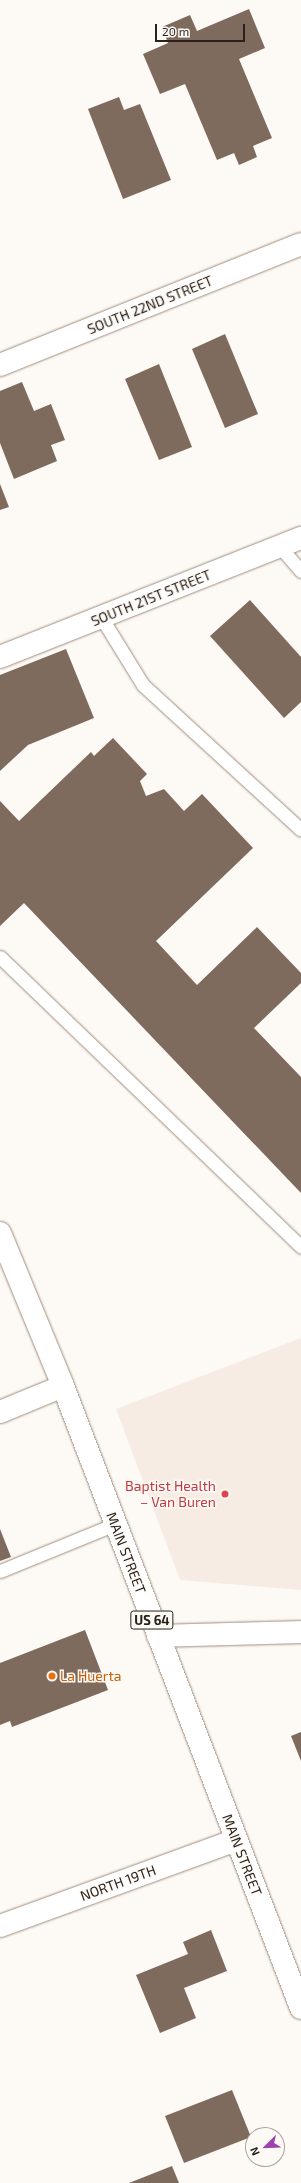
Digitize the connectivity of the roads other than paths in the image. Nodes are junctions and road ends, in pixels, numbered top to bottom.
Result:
1 (301, 244) edge
2 (0, 365) edge
3 (301, 538) edge
4 (280, 547) junction
5 (301, 571) edge
6 (101, 617) junction
7 (0, 657) edge
8 (301, 830) edge
9 (0, 957) edge
10 (0, 1233) edge
11 (301, 1247) edge
12 (63, 1386) junction
13 (0, 1412) edge
14 (115, 1524) junction
15 (0, 1570) edge
16 (301, 1632) edge
17 (158, 1636) junction
18 (236, 1840) junction
19 (0, 1926) edge
20 (301, 2008) edge

1 - 2 street, SOUTH 22ND STREET
3 - 4 street, SOUTH 21ST STREET
4 - 5 lane
4 - 6 street, SOUTH 21ST STREET
6 - 7 street, SOUTH 21ST STREET
6 - 8 lane
9 - 11 lane
10 - 12 street, MAIN STREET / US 64
12 - 13 street
12 - 14 street, MAIN STREET / US 64
14 - 15 lane
14 - 17 street, MAIN STREET / US 64
16 - 17 street
17 - 18 street, MAIN STREET / US 64
18 - 19 street, NORTH 19TH
18 - 20 street, MAIN STREET / US 64

